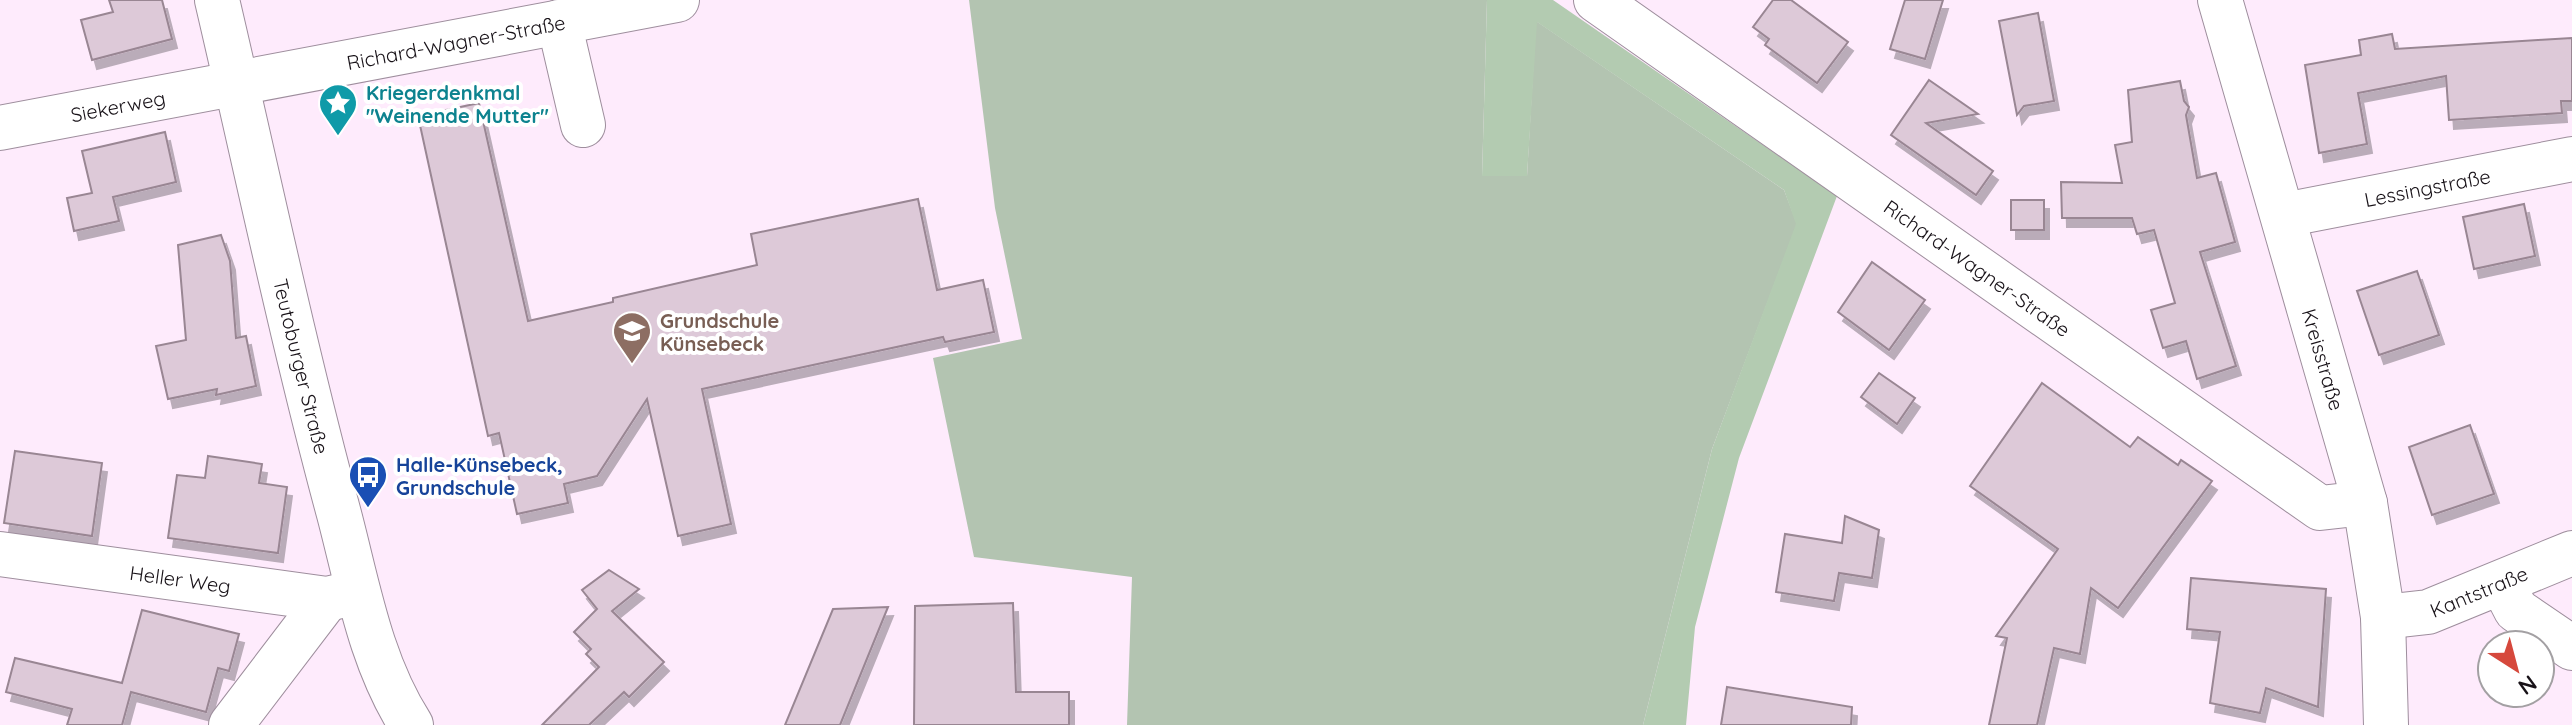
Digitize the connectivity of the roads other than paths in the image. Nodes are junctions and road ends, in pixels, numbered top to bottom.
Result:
1 (217, 0) edge
2 (677, 0) edge
3 (1596, 0) edge
4 (2220, 0) edge
5 (559, 22) junction
6 (236, 81) junction
7 (583, 125) dead end
8 (0, 128) edge
9 (2572, 159) edge
10 (2284, 215) junction
11 (2365, 503) junction
12 (2572, 553) edge
13 (0, 554) edge
14 (2502, 583) junction
15 (343, 596) junction
16 (2383, 617) junction
17 (2572, 648) edge
18 (231, 725) edge
19 (411, 725) edge
20 (2386, 725) edge

1 - 6 street, Teutoburger Straße
2 - 5 street, Richard-Wagner-Straße
3 - 11 street, Richard-Wagner-Straße
4 - 10 street, Kreisstraße
5 - 6 street, Richard-Wagner-Straße
5 - 7 street
6 - 8 street, Siekerweg
6 - 15 street, Teutoburger Straße
9 - 10 street, Lessingstraße
10 - 11 street, Kreisstraße
11 - 16 street, Kreisstraße
12 - 14 street, Kantstraße
13 - 15 street, Heller Weg
14 - 16 street, Kantstraße
14 - 17 street
15 - 18 street
15 - 19 street, Teutoburger Straße
16 - 20 street, Kreisstraße

